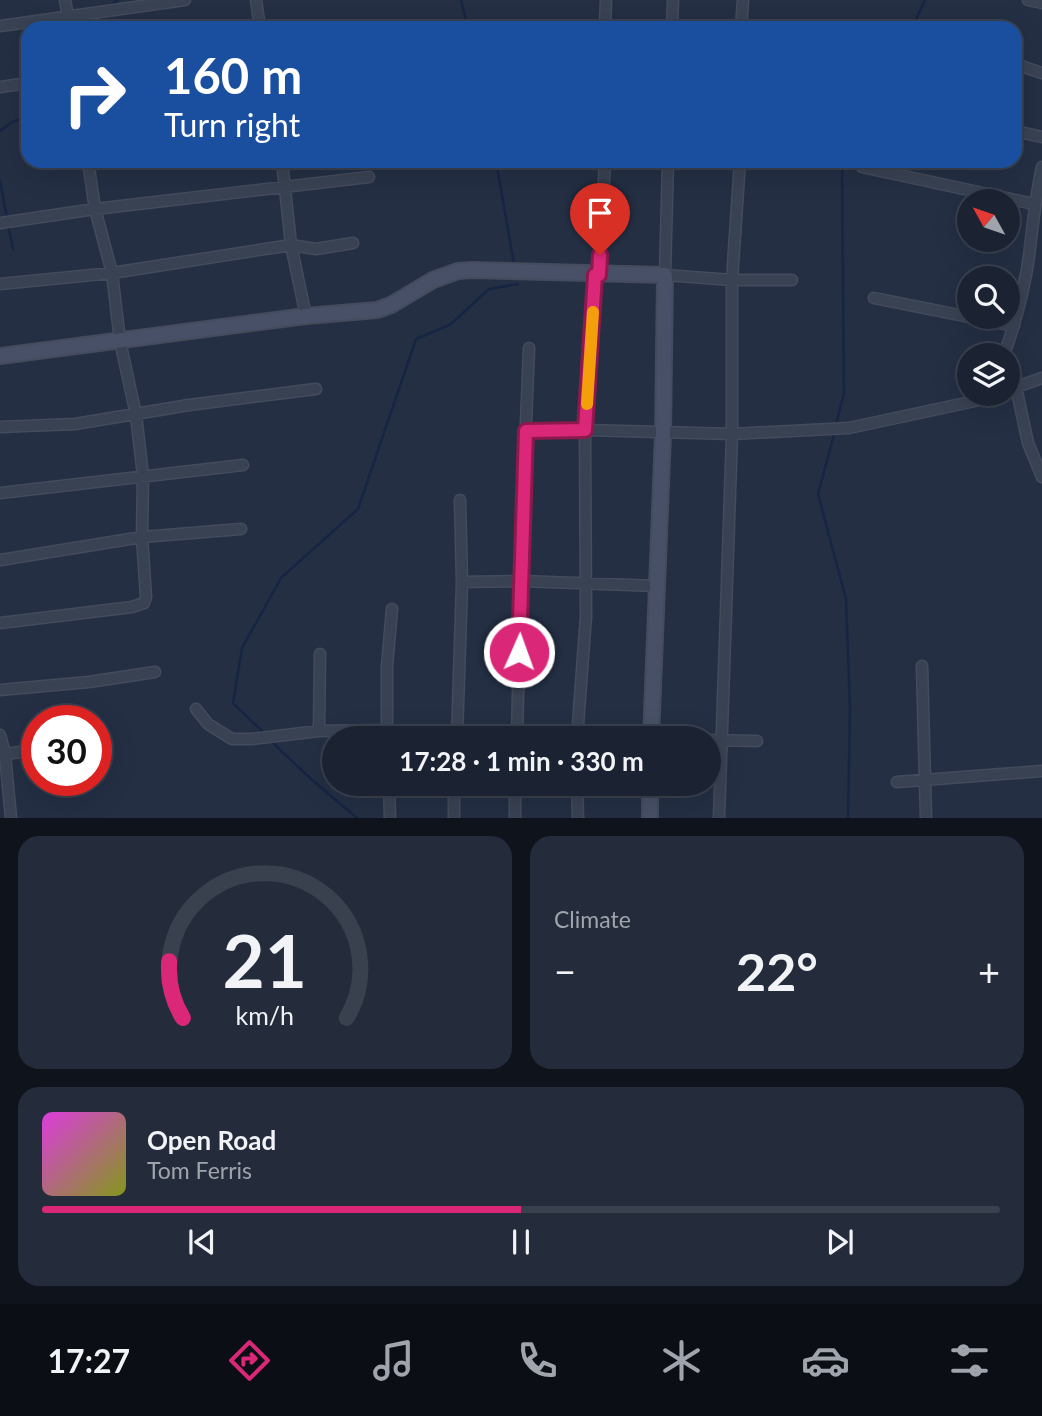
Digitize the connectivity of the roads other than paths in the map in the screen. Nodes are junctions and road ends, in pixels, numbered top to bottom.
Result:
1 (65, 0) edge
2 (185, 0) edge
3 (256, 0) edge
4 (606, 0) edge
5 (673, 0) edge
6 (743, 0) edge
7 (1028, 0) edge
8 (1042, 3) edge
9 (68, 16) junction
10 (34, 21) edge
11 (69, 21) edge
12 (259, 21) edge
13 (604, 21) edge
14 (672, 21) edge
15 (742, 21) edge
16 (21, 23) edge
17 (0, 26) edge
18 (1022, 66) edge
19 (1042, 73) edge
20 (21, 84) edge
21 (0, 87) edge
22 (1022, 133) edge
23 (1042, 137) edge
24 (1042, 167) edge
25 (89, 168) edge
26 (283, 168) edge
27 (605, 168) edge
28 (668, 168) edge
29 (740, 168) edge
30 (867, 168) edge
31 (369, 177) dead end
32 (286, 186) junction
33 (1034, 204) junction
34 (95, 209) junction
35 (0, 223) edge
36 (353, 243) dead end
37 (291, 245) junction
38 (112, 272) junction
39 (597, 275) junction
40 (665, 275) junction
41 (732, 280) junction
42 (792, 281) dead end
43 (0, 284) edge
44 (874, 298) dead end
45 (1020, 299) edge
46 (957, 315) edge
47 (306, 316) junction
48 (121, 341) junction
49 (529, 348) dead end
50 (0, 356) edge
51 (1042, 378) edge
52 (1020, 385) edge
53 (316, 389) dead end
54 (957, 403) edge
55 (1017, 406) edge
56 (136, 415) junction
57 (0, 427) edge
58 (585, 430) junction
59 (526, 431) junction
60 (663, 434) junction
61 (732, 434) junction
62 (243, 465) dead end
63 (144, 476) junction
64 (1042, 477) edge
65 (0, 493) edge
66 (460, 500) dead end
67 (241, 529) dead end
68 (142, 537) junction
69 (0, 560) edge
70 (522, 581) junction
71 (462, 582) junction
72 (587, 585) junction
73 (657, 586) junction
74 (391, 609) dead end
75 (0, 623) edge
76 (320, 654) dead end
77 (922, 666) dead end
78 (155, 672) dead end
79 (0, 690) edge
80 (196, 709) dead end
81 (387, 726) edge
82 (457, 726) edge
83 (517, 726) edge
84 (578, 726) edge
85 (651, 726) edge
86 (319, 731) junction
87 (322, 731) edge
88 (0, 735) edge
89 (723, 740) junction
90 (757, 741) dead end
91 (21, 752) edge
92 (3, 755) edge
93 (1042, 771) edge
94 (926, 780) junction
95 (897, 782) dead end
96 (389, 796) edge
97 (454, 796) edge
98 (515, 796) edge
99 (577, 796) edge
100 (650, 796) edge
101 (10, 817) edge
102 (390, 817) edge
103 (454, 817) edge
104 (515, 817) edge
105 (578, 817) edge
106 (650, 817) edge
107 (719, 817) edge
108 (926, 817) edge

1 - 9 street
2 - 9 street
3 - 12 street
4 - 13 street
5 - 14 street
6 - 15 street
7 - 8 street
9 - 10 street
9 - 11 street
16 - 17 street
18 - 19 street
20 - 21 street
22 - 23 street
24 - 33 street
25 - 34 street
26 - 32 street
27 - 39 street
28 - 40 street
29 - 41 street
30 - 33 street
31 - 32 street
32 - 34 street
32 - 37 street
33 - 45 street
34 - 35 street
34 - 38 street
36 - 37 street
37 - 38 street
37 - 47 street
38 - 43 street
38 - 48 street
39 - 40 street
39 - 47 street
39 - 58 street
40 - 41 street
40 - 60 street
41 - 42 street
41 - 61 street
44 - 46 street
47 - 48 street
48 - 50 street
48 - 56 street
49 - 59 street
51 - 52 street
53 - 56 street
54 - 61 street
55 - 64 street
56 - 57 street
56 - 63 street
58 - 59 street
58 - 60 street
58 - 72 street
59 - 70 street
60 - 61 street
60 - 73 street
61 - 89 street
62 - 63 street
63 - 65 street
63 - 68 street
66 - 71 street
67 - 68 street
68 - 69 street
68 - 75 street
70 - 71 street
70 - 72 street
70 - 83 street
71 - 82 street
72 - 73 street
72 - 84 street
73 - 85 street
74 - 81 street
76 - 86 street
77 - 94 street
78 - 79 street
80 - 86 street
86 - 87 street
88 - 92 street
89 - 90 street
89 - 107 street
91 - 92 street
92 - 101 street
93 - 94 street
94 - 95 street
94 - 108 street
96 - 102 street
97 - 103 street
98 - 104 street
99 - 105 street
100 - 106 street

